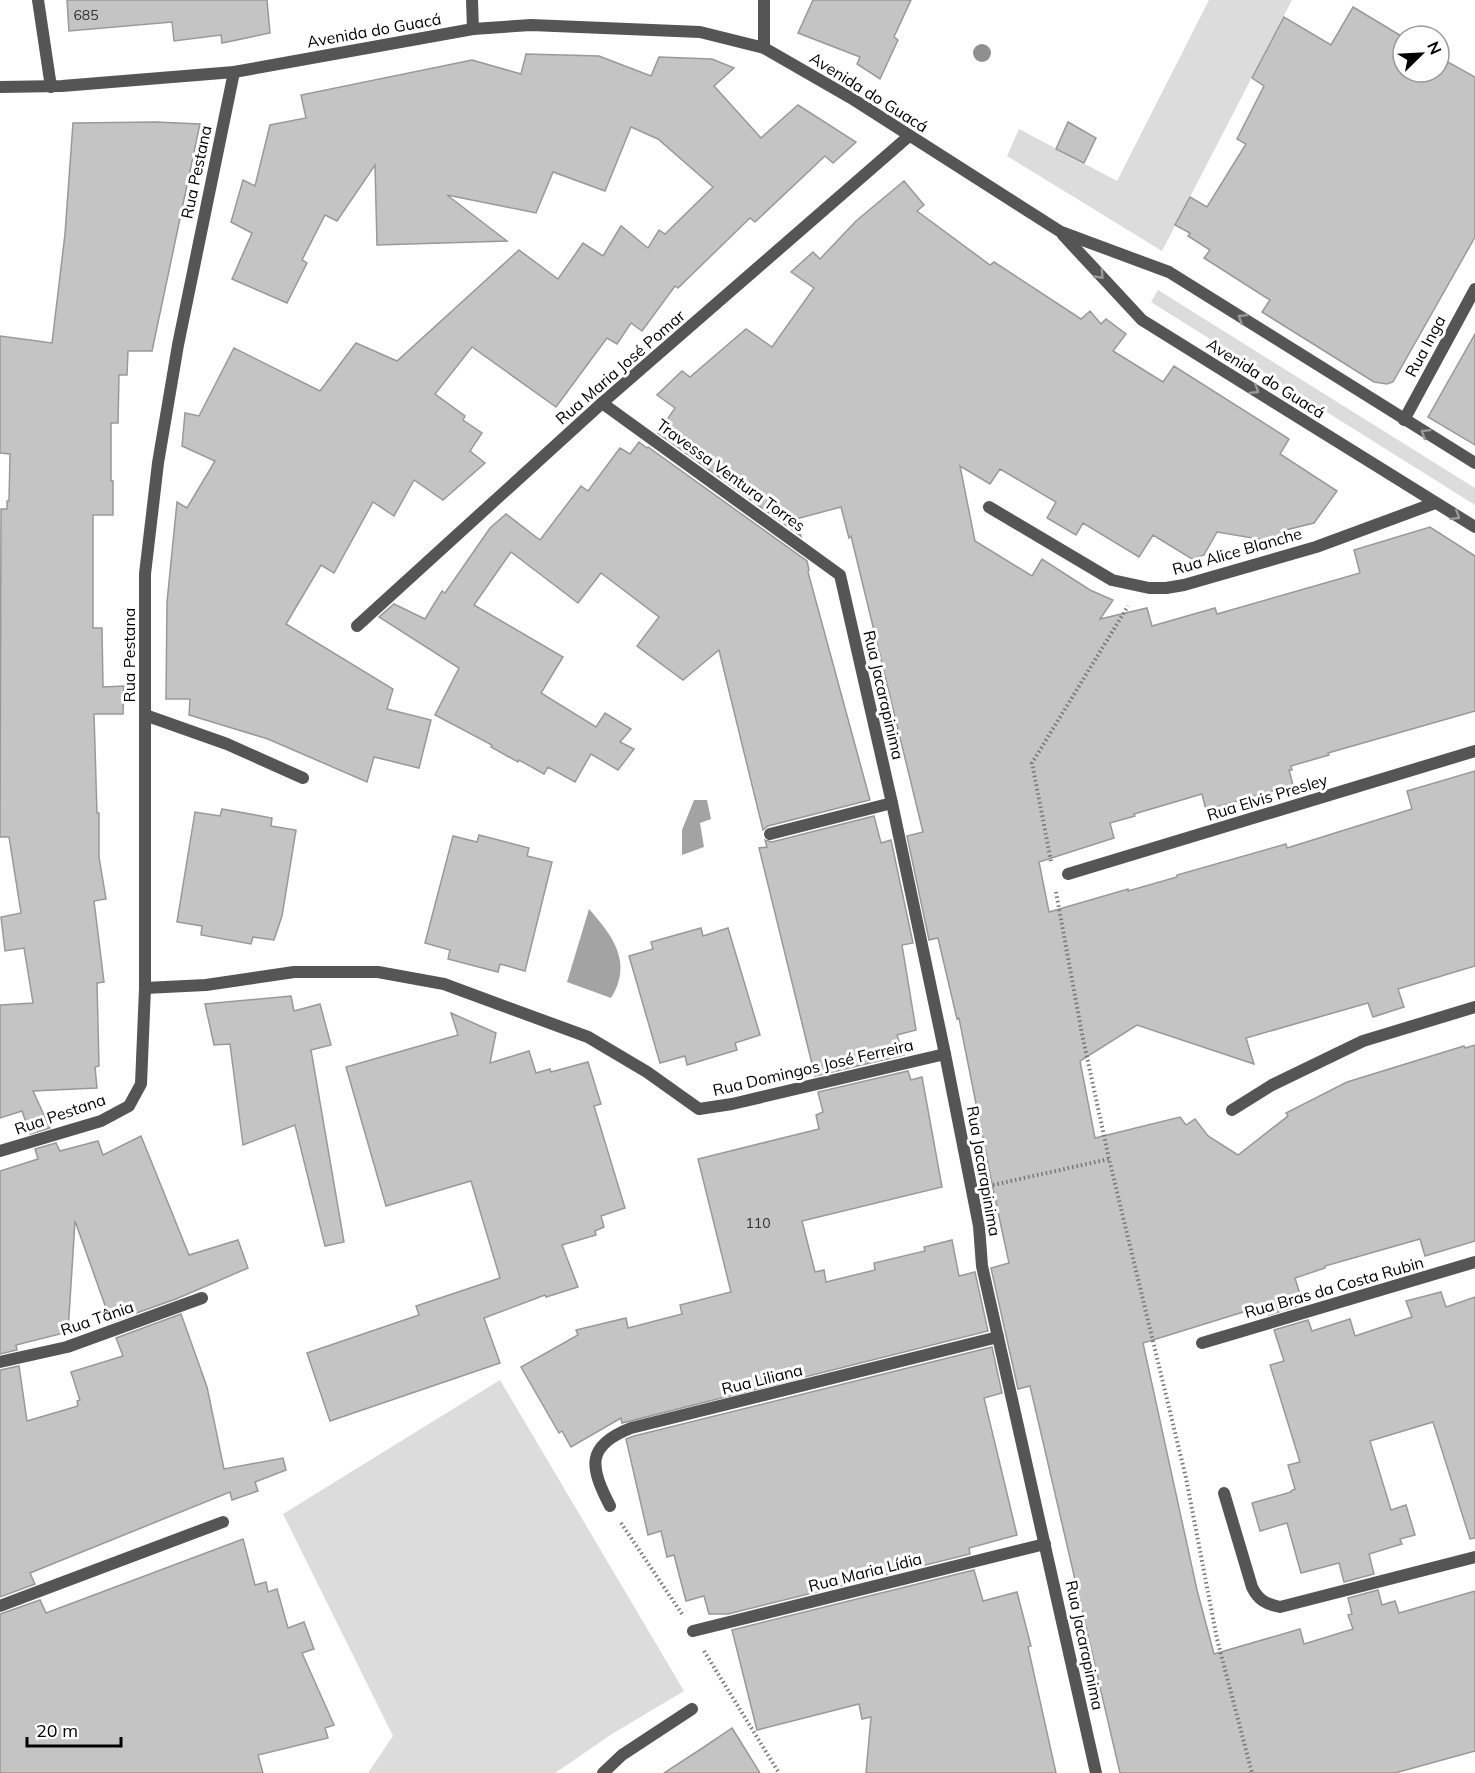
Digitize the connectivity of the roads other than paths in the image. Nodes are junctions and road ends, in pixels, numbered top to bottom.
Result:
1 (38, 0) edge
2 (472, 0) edge
3 (764, 0) edge
4 (473, 29) junction
5 (764, 48) junction
6 (234, 72) junction
7 (0, 87) edge
8 (51, 87) junction
9 (909, 136) junction
10 (1061, 232) junction
11 (1475, 289) edge
12 (602, 403) junction
13 (1404, 420) junction
14 (1475, 463) edge
15 (1435, 503) junction
16 (990, 507) dead end
17 (1475, 527) edge
18 (840, 575) joint
19 (357, 626) dead end
20 (145, 716) junction
21 (1475, 751) edge
22 (303, 778) dead end
23 (892, 803) junction
24 (770, 834) dead end
25 (1068, 874) dead end
26 (145, 988) junction
27 (1475, 1007) edge
28 (945, 1054) junction
29 (1232, 1110) dead end
30 (0, 1151) edge
31 (1475, 1262) edge
32 (202, 1298) dead end
33 (998, 1337) junction
34 (1202, 1343) dead end
35 (0, 1362) edge
36 (1224, 1493) dead end
37 (610, 1506) dead end
38 (223, 1522) dead end
39 (1045, 1544) junction
40 (1475, 1557) edge
41 (0, 1606) edge
42 (693, 1631) dead end
43 (692, 1709) dead end
44 (603, 1773) edge
45 (1096, 1773) edge

1 - 8 street
2 - 4 street
3 - 5 street
4 - 5 street, Avenida do Guacá
4 - 6 street, Avenida do Guacá
5 - 9 street, Avenida do Guacá
6 - 8 street, Avenida do Guacá
6 - 20 street, Rua Pestana
7 - 8 street, Avenida do Guacá
9 - 10 street, Avenida do Guacá
9 - 12 street, Rua Maria José Pomar
13 -> 10 street, Avenida do Guacá
10 -> 15 street, Avenida do Guacá
11 - 13 street, Rua Inga
12 - 18 street, Travessa Ventura Torres
12 - 19 street, Rua Maria José Pomar
14 -> 13 street, Avenida do Guacá
15 - 16 street, Rua Alice Blanche
15 -> 17 street, Avenida do Guacá
18 - 23 street, Rua Jacarapinima
20 - 22 street
20 - 26 street, Rua Pestana
21 - 25 street, Rua Elvis Presley
23 - 24 street
23 - 28 street, Rua Jacarapinima
26 - 28 street, Rua Domingos José Ferreira
26 - 30 street, Rua Pestana
27 - 29 street
28 - 33 street, Rua Jacarapinima
31 - 34 street, Rua Bras da Costa Rubin
32 - 35 street, Rua Tânia
33 - 37 street, Rua Liliana
33 - 39 street, Rua Jacarapinima
36 - 40 street
38 - 41 street
39 - 42 street, Rua Maria Lídia
39 - 45 street, Rua Jacarapinima
43 - 44 street

